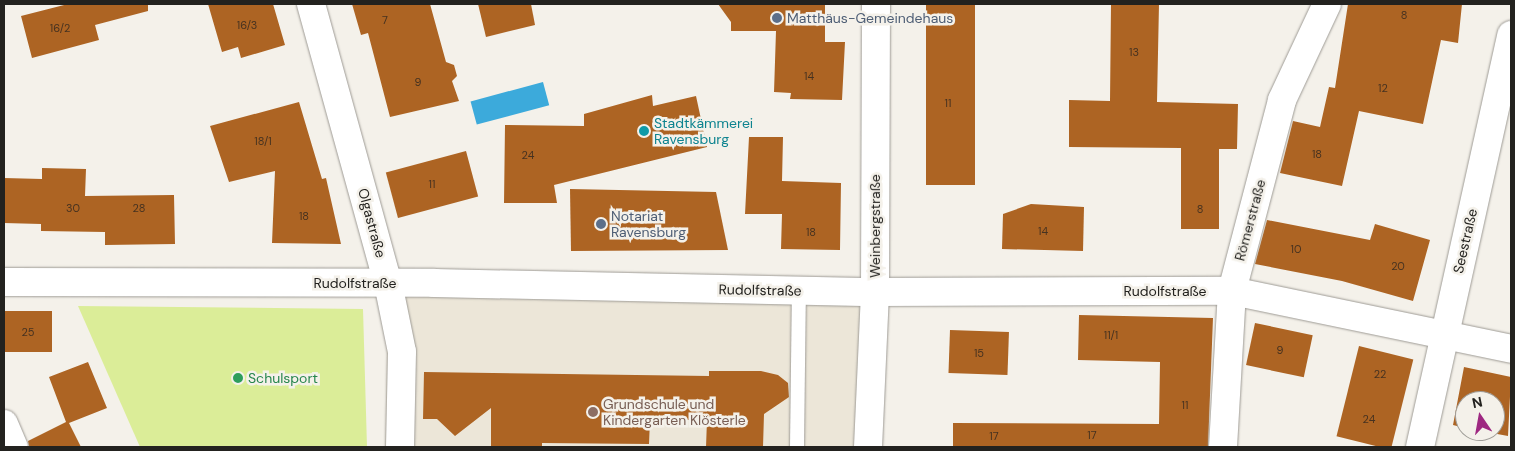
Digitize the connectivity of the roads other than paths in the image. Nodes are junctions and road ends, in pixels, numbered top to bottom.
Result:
1 (311, 4) edge
2 (876, 4) edge
3 (1327, 4) edge
4 (1511, 35) edge
5 (4, 282) edge
6 (388, 283) junction
7 (799, 291) junction
8 (1232, 291) junction
9 (875, 292) junction
10 (1444, 337) junction
11 (1511, 349) edge
12 (4, 424) edge
13 (14, 447) edge
14 (400, 447) edge
15 (797, 447) edge
16 (868, 447) edge
17 (1223, 447) edge
18 (1420, 447) edge

1 - 6 street, Olgastraße
2 - 9 street, Weinbergstraße
3 - 8 street, Römerstraße
4 - 10 street, Seestraße
5 - 6 street, Rudolfstraße
6 - 7 street, Rudolfstraße
6 - 14 street, Olgastraße
7 - 9 street, Rudolfstraße
7 - 15 lane
8 - 9 street, Rudolfstraße
8 - 10 street, Rudolfstraße
8 - 17 street, Römerstraße
9 - 16 street, Weinbergstraße
10 - 11 street, Rudolfstraße
10 - 18 street, Seestraße
12 - 13 street

